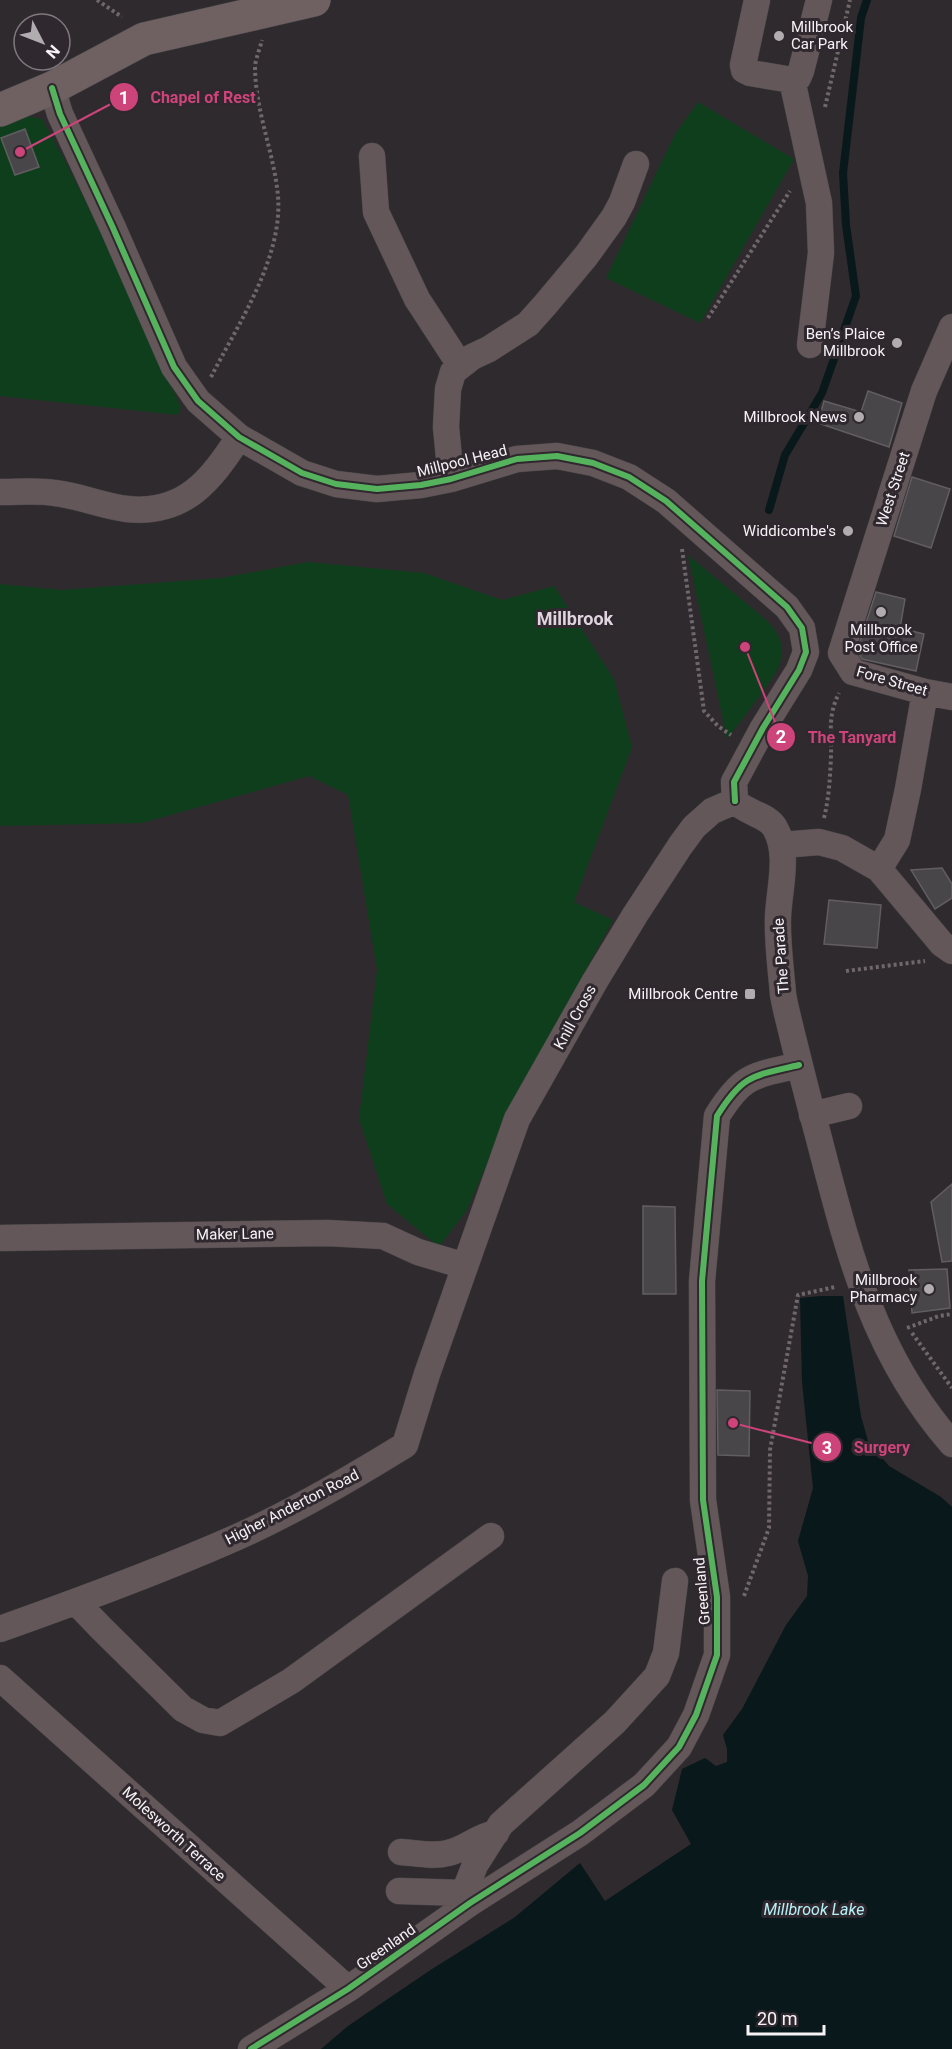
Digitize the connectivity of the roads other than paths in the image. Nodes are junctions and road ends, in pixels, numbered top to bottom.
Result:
1 (314, 0) edge
2 (757, 0) edge
3 (819, 0) edge
4 (792, 80) junction
5 (52, 88) junction
6 (0, 110) edge
7 (372, 156) dead end
8 (636, 164) dead end
9 (952, 327) edge
10 (810, 345) dead end
11 (460, 365) junction
12 (239, 436) junction
13 (451, 479) junction
14 (0, 492) edge
15 (806, 652) junction
16 (847, 663) junction
17 (925, 692) junction
18 (952, 697) edge
19 (735, 801) junction
20 (782, 845) junction
21 (879, 869) junction
22 (947, 947) edge
23 (799, 1065) junction
24 (849, 1106) dead end
25 (813, 1115) junction
26 (0, 1238) edge
27 (465, 1266) junction
28 (952, 1444) edge
29 (491, 1536) dead end
30 (675, 1581) dead end
31 (76, 1602) junction
32 (0, 1629) edge
33 (0, 1678) edge
34 (496, 1833) junction
35 (401, 1852) dead end
36 (399, 1891) dead end
37 (467, 1898) junction
38 (348, 1989) junction
39 (251, 2049) edge

1 - 5 main road
2 - 4 street
3 - 4 street
4 - 10 street
5 - 6 main road
5 - 12 street, Millpool Head
7 - 11 street
8 - 11 street
9 - 16 street, West Street
11 - 13 street
12 - 13 street, Millpool Head
12 - 14 street
13 - 15 street, Millpool Head
15 - 16 street
15 - 19 street
16 - 17 street, Fore Street
17 - 18 street, Fore Street
17 - 21 street
19 - 20 street
19 - 27 street, Knill Cross
20 - 21 street
20 - 23 street, The Parade
21 - 22 street
23 - 25 street, The Parade
23 - 37 street, Greenland
24 - 25 street
25 - 28 street, The Parade
26 - 27 street, Maker Lane
27 - 31 street, Higher Anderton Road
29 - 31 street
30 - 34 street
31 - 32 street, Higher Anderton Road
33 - 38 street, Molesworth Terrace
34 - 35 street
34 - 37 street
36 - 37 street
37 - 38 street, Greenland
38 - 39 street, Greenland

